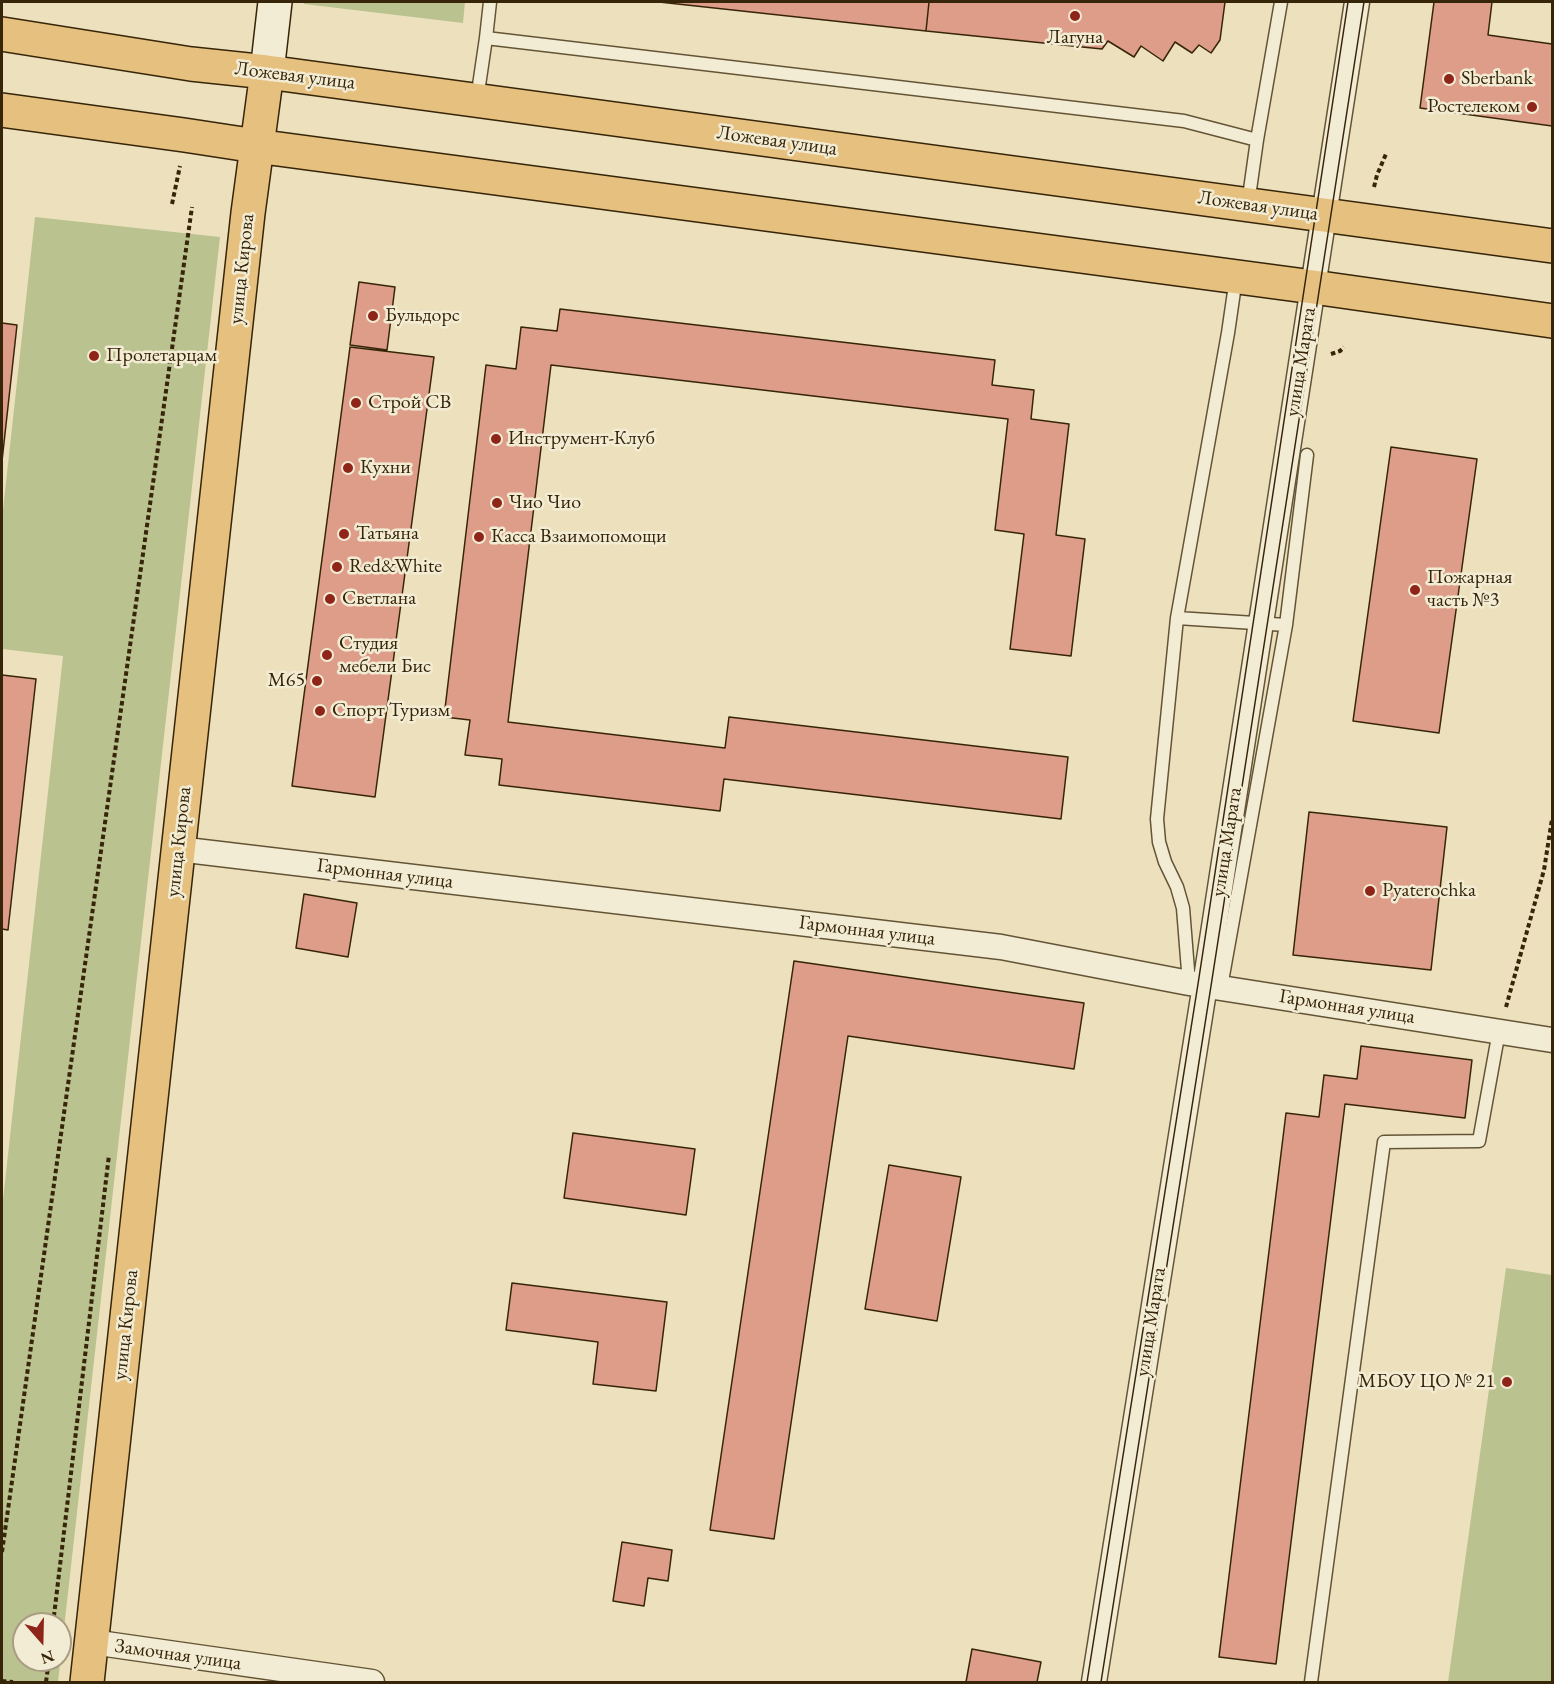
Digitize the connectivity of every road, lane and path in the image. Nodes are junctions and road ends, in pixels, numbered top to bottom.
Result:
1 (275, 2) edge
2 (490, 2) edge
3 (1281, 2) edge
4 (1357, 2) edge
5 (2, 34) edge
6 (486, 38) junction
7 (267, 72) junction
8 (477, 100) junction
9 (2, 110) edge
10 (1257, 140) junction
11 (256, 146) junction
12 (1386, 153) dead end
13 (181, 159) dead end
14 (1374, 187) dead end
15 (172, 204) dead end
16 (1248, 205) junction
17 (192, 207) dead end
18 (1324, 216) junction
19 (1552, 246) edge
20 (1236, 277) junction
21 (1313, 287) junction
22 (1552, 321) edge
23 (1307, 455) dead end
24 (1177, 618) junction
25 (1261, 624) junction
26 (1286, 625) junction
27 (1552, 819) edge
28 (178, 849) junction
29 (1205, 985) junction
30 (1499, 1031) junction
31 (1552, 1040) edge
32 (2, 1552) edge
33 (92, 1642) junction
34 (2, 1681) edge
35 (13, 1683) edge
36 (87, 1683) edge
37 (372, 1683) edge
38 (1094, 1683) edge
39 (1311, 1683) edge

1 - 7 main road, улица Кирова
2 - 6 lane
3 - 10 lane
4 - 18 street, улица Марата
5 - 7 main road, Ложевая улица
6 - 8 lane
6 - 10 lane
7 - 8 main road, Ложевая улица
7 - 11 main road, улица Кирова
8 - 16 main road, Ложевая улица
9 - 11 main road
10 - 16 lane
11 - 20 main road
11 - 28 main road, улица Кирова
12 - 14 path
13 - 15 path
16 - 18 main road, Ложевая улица
17 - 32 path
18 - 19 main road, Ложевая улица
18 - 21 street, улица Марата
20 - 21 main road
20 - 24 lane
21 - 22 main road
21 - 25 street, улица Марата
23 - 26 lane
24 - 25 lane
24 - 29 lane
25 - 26 lane
25 - 29 street, улица Марата
26 - 29 lane
27 - 30 path
28 - 29 street, Гармонная улица
28 - 33 main road, улица Кирова
29 - 30 street, Гармонная улица
29 - 38 street, улица Марата
30 - 31 street, Гармонная улица
30 - 39 lane
33 - 36 main road, улица Кирова
33 - 37 street, Замочная улица
34 - 35 path

